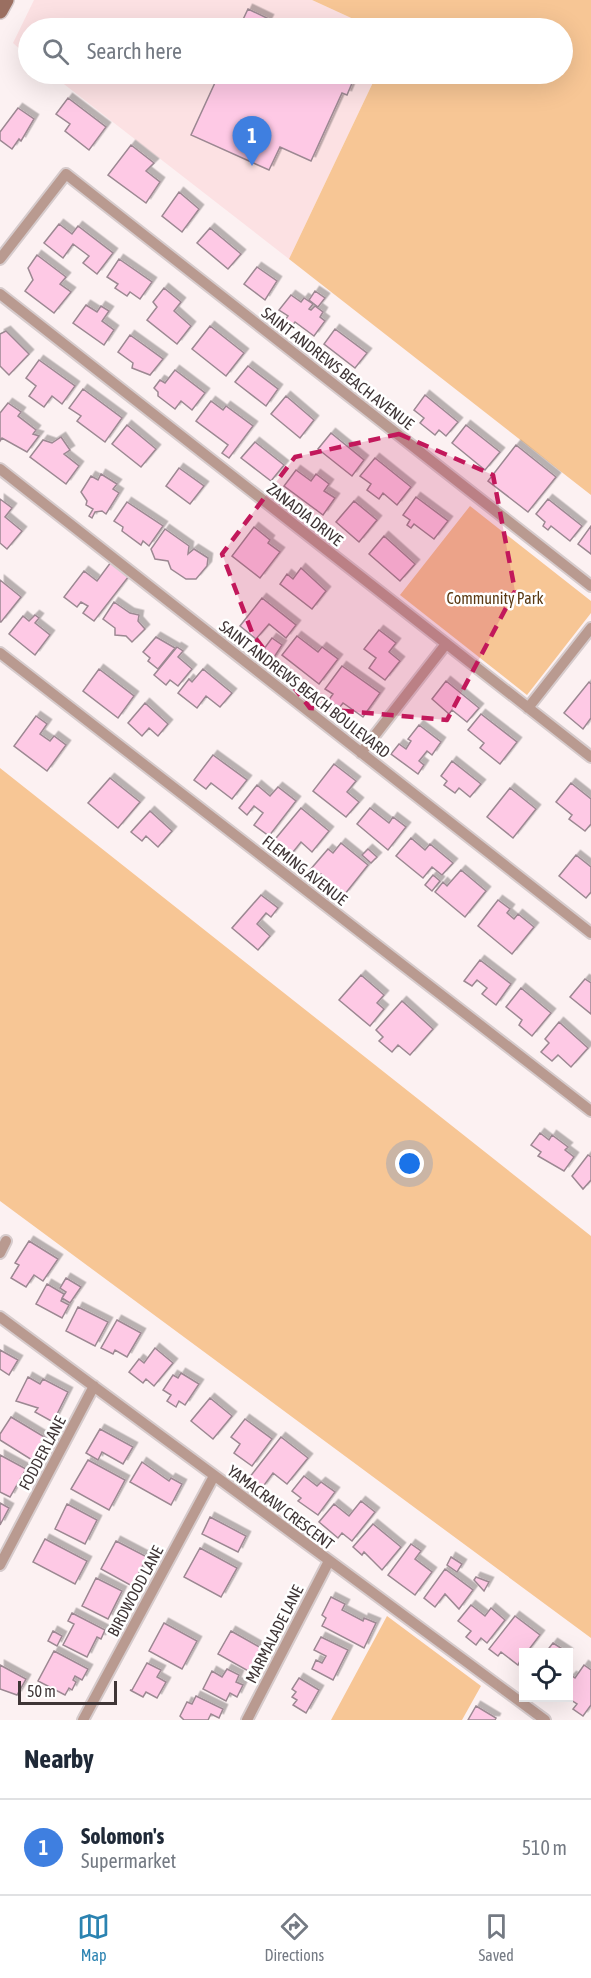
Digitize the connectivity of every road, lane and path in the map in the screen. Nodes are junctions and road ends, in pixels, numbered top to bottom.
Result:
1 (6, 0) edge
2 (0, 11) edge
3 (0, 259) edge
4 (0, 294) edge
5 (0, 469) edge
6 (591, 586) edge
7 (591, 628) edge
8 (447, 644) junction
9 (0, 653) edge
10 (528, 708) junction
11 (362, 753) junction
12 (591, 757) edge
13 (591, 933) edge
14 (591, 1111) edge
15 (6, 1242) dead end
16 (0, 1253) edge
17 (0, 1317) edge
18 (94, 1386) junction
19 (214, 1476) junction
20 (328, 1561) junction
21 (0, 1565) edge
22 (83, 1720) edge
23 (247, 1720) edge
24 (545, 1720) edge

1 - 2 main road
3 - 6 street, SAINT ANDREWS BEACH AVENUE
4 - 8 street, ZANADIA DRIVE
5 - 11 street, SAINT ANDREWS BEACH BOULEVARD
7 - 10 street
8 - 10 street, ZANADIA DRIVE
8 - 11 street
9 - 14 street, FLEMING AVENUE
10 - 12 street, ZANADIA DRIVE
11 - 13 street, SAINT ANDREWS BEACH BOULEVARD
15 - 16 street
17 - 18 street, YAMACRAW CRESCENT
18 - 19 street, YAMACRAW CRESCENT
18 - 21 street, FODDER LANE
19 - 20 street, YAMACRAW CRESCENT
19 - 22 street, BIRDWOOD LANE
20 - 23 street, MARMALADE LANE
20 - 24 street, YAMACRAW CRESCENT

